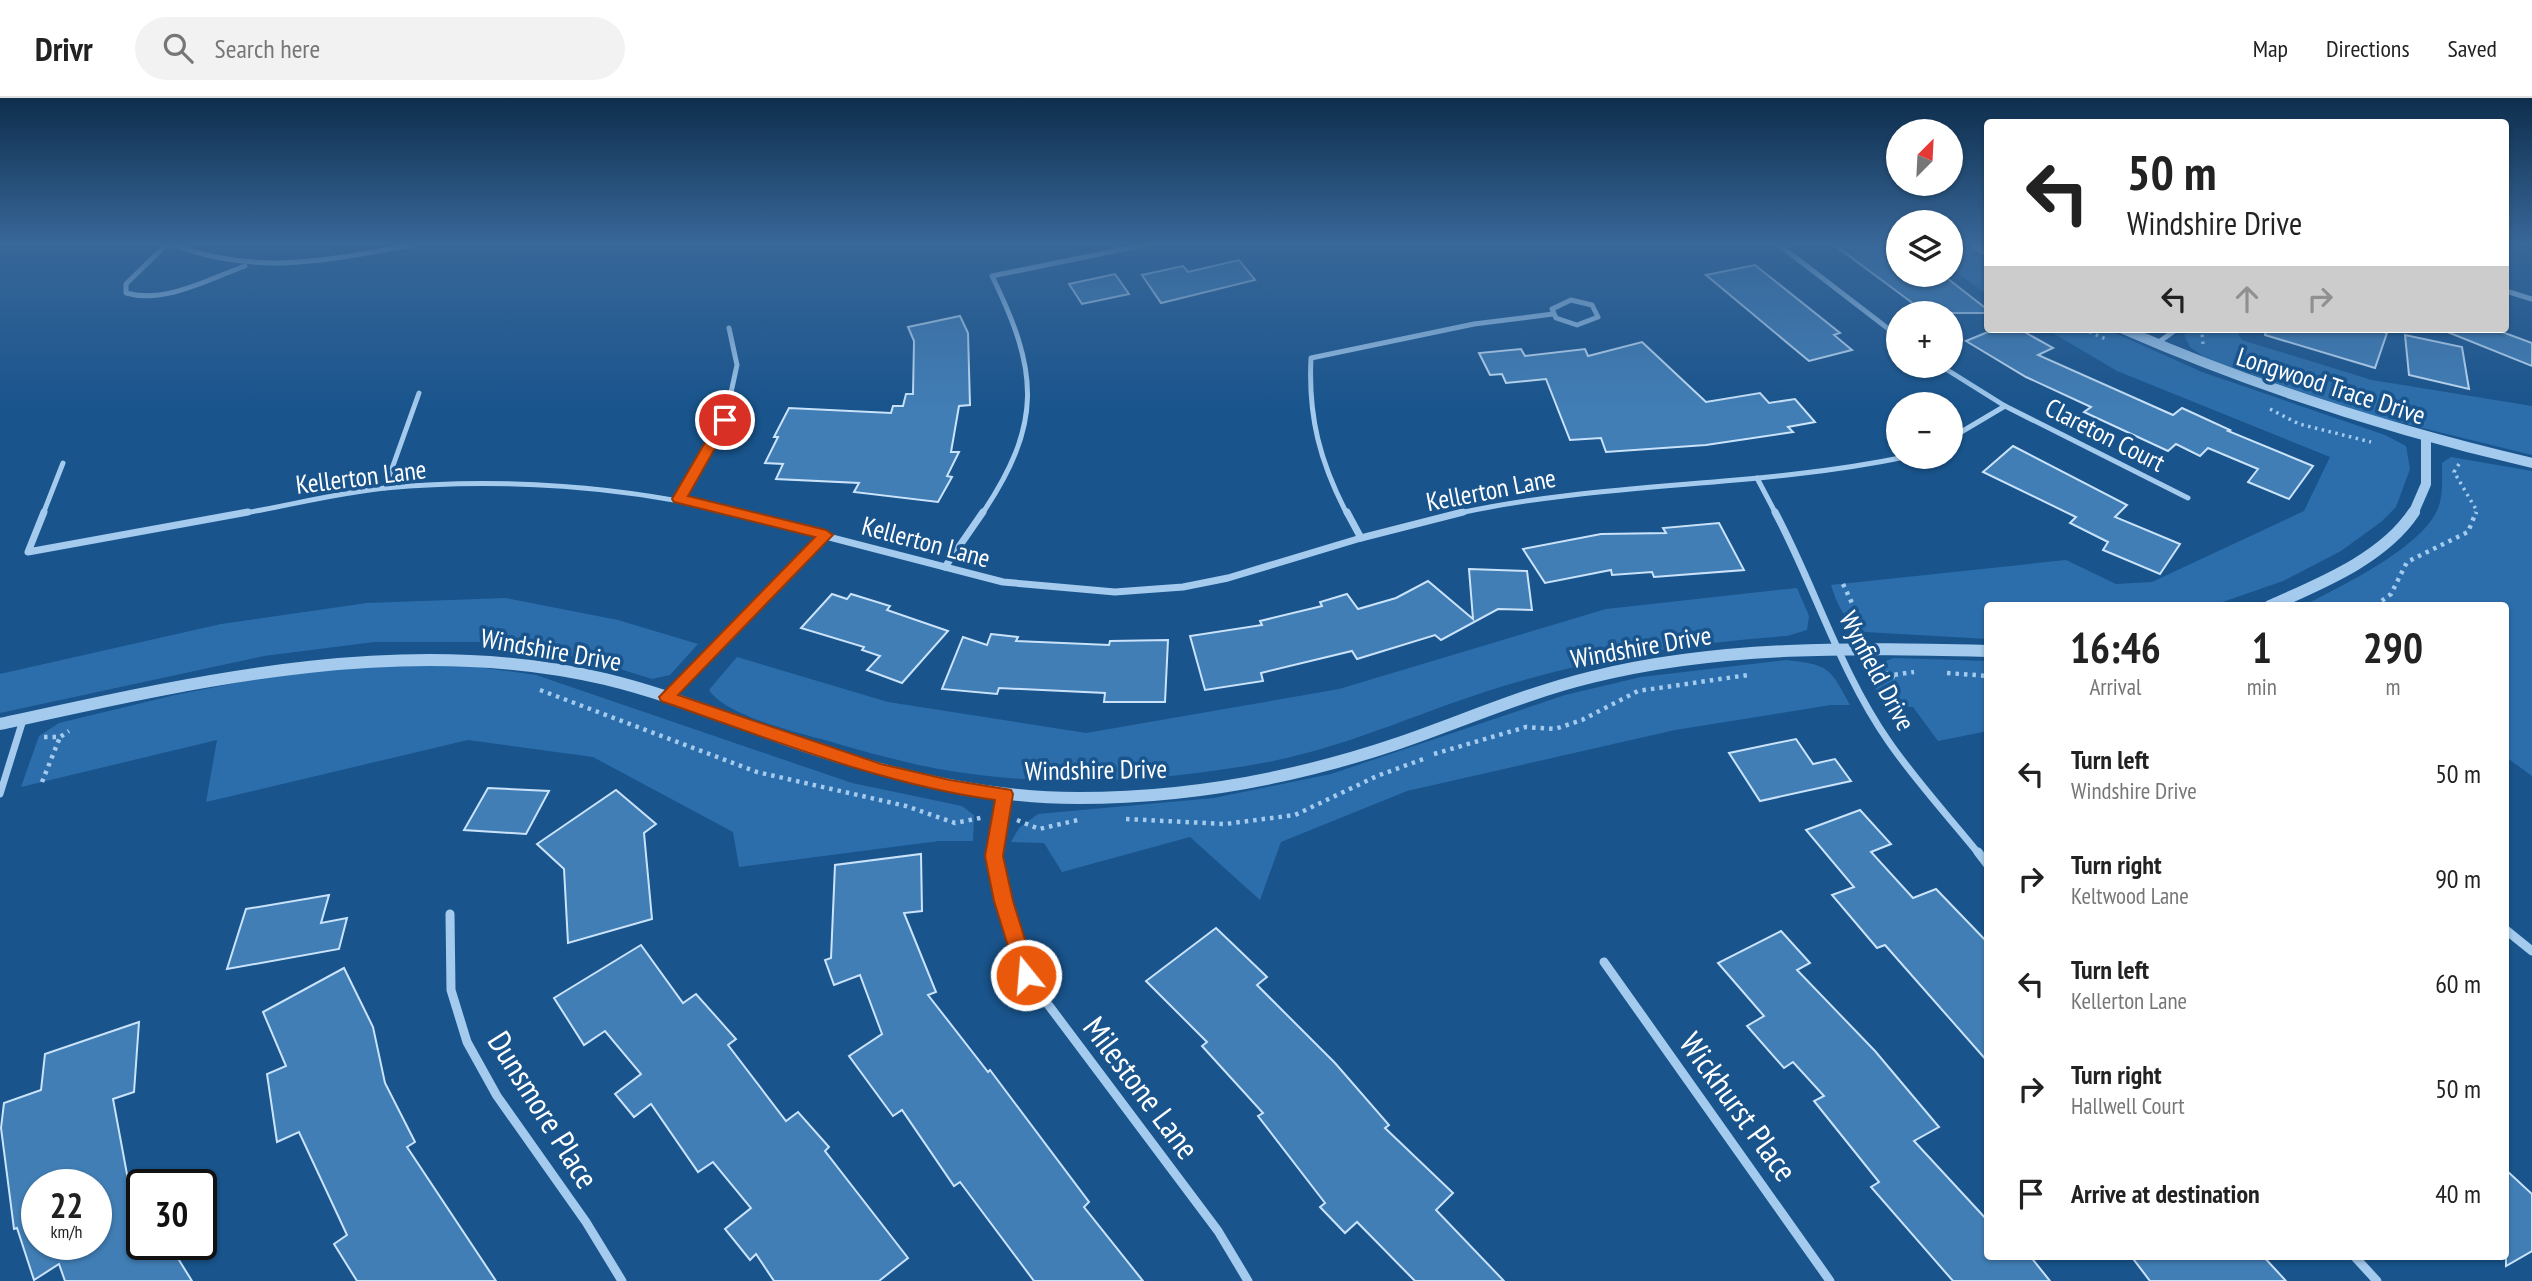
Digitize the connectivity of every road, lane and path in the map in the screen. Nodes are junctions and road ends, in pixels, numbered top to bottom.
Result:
1 (1005, 299) edge
2 (1850, 299) edge
3 (1553, 314) junction
4 (1886, 327) edge
5 (729, 328) dead end
6 (2132, 333) edge
7 (2171, 333) edge
8 (2156, 344) junction
9 (1960, 378) edge
10 (419, 393) dead end
11 (2005, 406) junction
12 (1963, 431) edge
13 (2426, 439) junction
14 (1886, 460) edge
15 (63, 463) dead end
16 (2466, 463) dead end
17 (2532, 463) edge
18 (1757, 478) junction
19 (385, 488) junction
20 (2188, 498) dead end
21 (679, 499) junction
22 (826, 535) junction
23 (1361, 538) junction
24 (945, 568) junction
25 (1843, 584) dead end
26 (2278, 602) edge
27 (2380, 602) edge
28 (1837, 648) junction
29 (1865, 648) junction
30 (1984, 652) edge
31 (1924, 671) dead end
32 (1937, 672) dead end
33 (1756, 673) dead end
34 (1893, 675) junction
35 (1984, 676) edge
36 (529, 688) dead end
37 (667, 697) junction
38 (1901, 706) dead end
39 (24, 719) junction
40 (0, 724) edge
41 (77, 726) dead end
42 (18, 737) junction
43 (60, 737) junction
44 (42, 782) dead end
45 (0, 793) edge
46 (1004, 794) junction
47 (1001, 813) junction
48 (1119, 819) dead end
49 (1092, 820) dead end
50 (1984, 861) edge
51 (450, 914) dead end
52 (2509, 932) edge
53 (2532, 951) edge
54 (1604, 962) dead end
55 (2358, 1260) edge
56 (622, 1281) edge
57 (1248, 1281) edge
58 (1830, 1281) edge
59 (2376, 1281) edge

1 - 24 street
2 - 4 street
3 - 3 street
3 - 23 street
5 - 21 street
6 - 8 street, Longwood Trace Drive
7 - 8 street
8 - 13 street, Longwood Trace Drive
9 - 11 street, Clareton Court
10 - 19 street
11 - 12 street
11 - 20 street, Clareton Court
13 - 17 street, Longwood Trace Drive
13 - 26 street
14 - 18 street, Kellerton Lane
15 - 19 street, Kellerton Lane
16 - 27 path
18 - 23 street, Kellerton Lane
18 - 28 street, Wynfield Drive
19 - 21 street, Kellerton Lane
21 - 22 street, Kellerton Lane
22 - 24 street, Kellerton Lane
22 - 37 street
23 - 24 street, Kellerton Lane
25 - 29 path
28 - 29 street, Windshire Drive
28 - 46 street, Windshire Drive
28 - 50 street, Wynfield Drive
29 - 30 street, Windshire Drive
29 - 34 path
31 - 34 path
32 - 35 path
33 - 48 path
34 - 38 path
36 - 47 path
37 - 39 street, Windshire Drive
37 - 46 street, Windshire Drive
39 - 40 street, Windshire Drive
39 - 42 street
41 - 43 path
42 - 43 path
42 - 45 street
43 - 44 path
46 - 47 street, Milestone Lane
47 - 49 path
47 - 57 street, Milestone Lane
51 - 56 street, Dunsmore Place
52 - 53 street
54 - 58 street, Wickhurst Place
55 - 59 street

